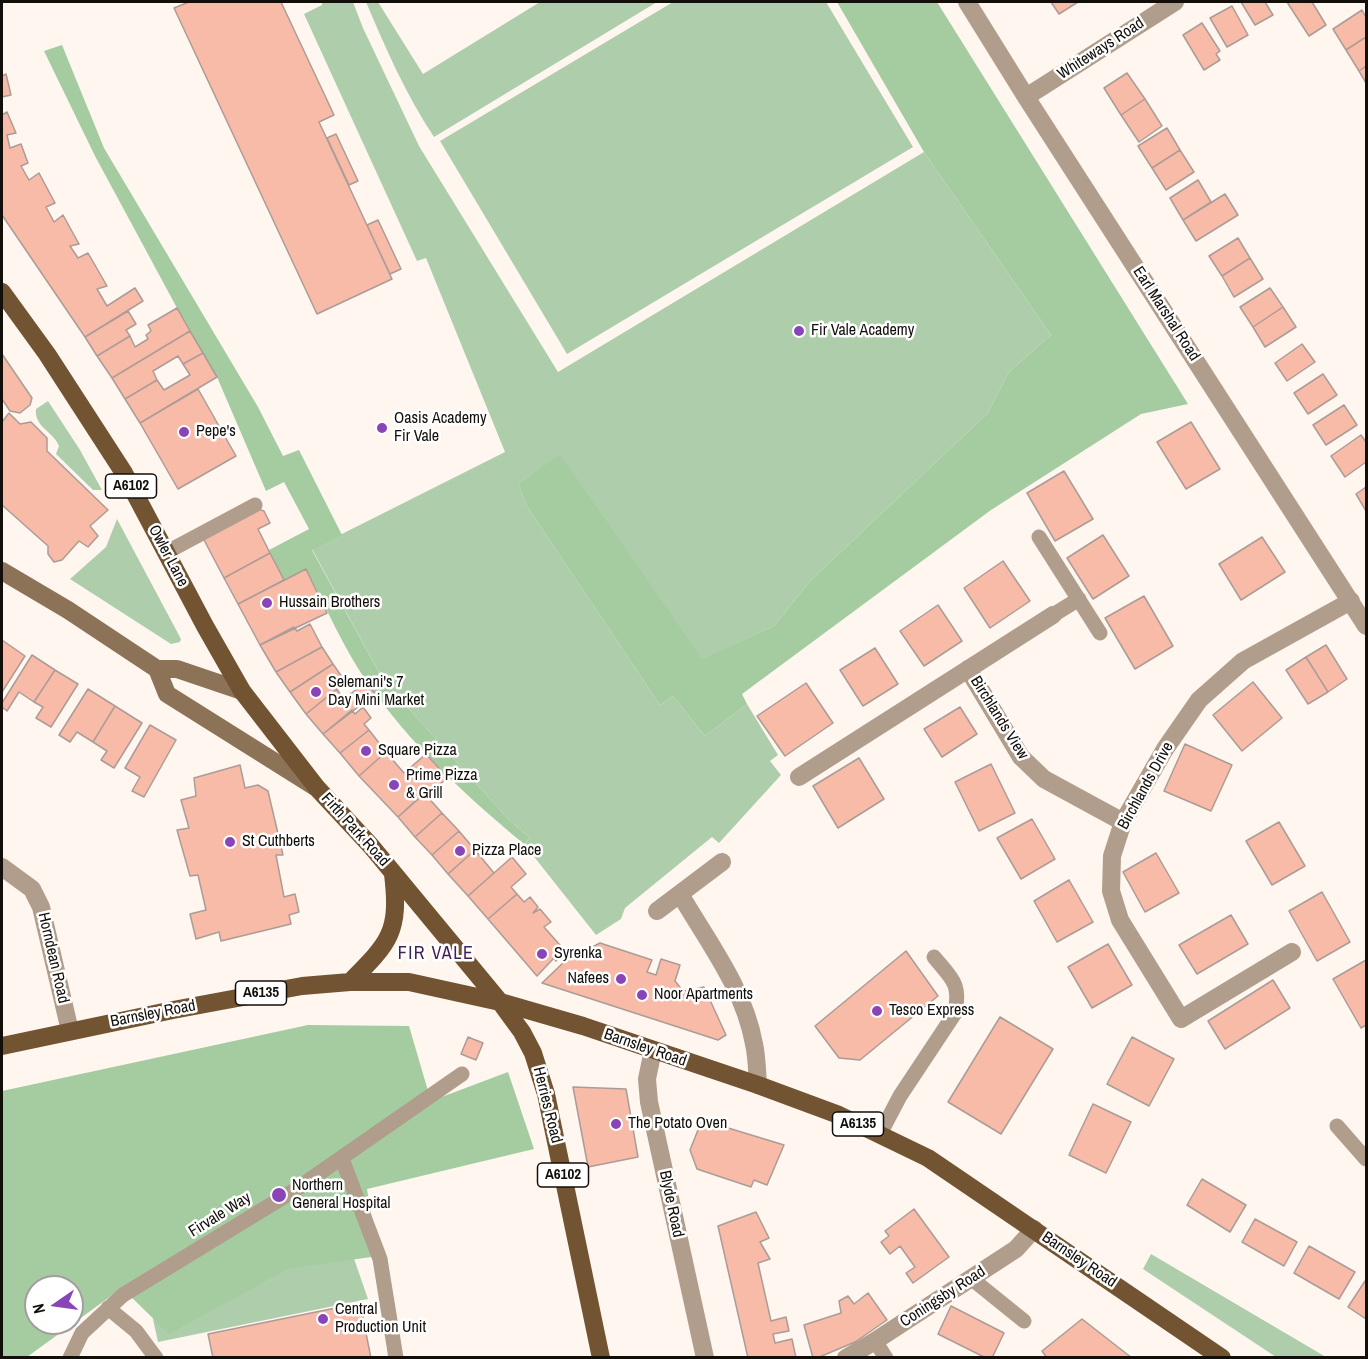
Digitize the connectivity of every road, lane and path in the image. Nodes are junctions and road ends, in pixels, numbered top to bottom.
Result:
1 (967, 2) edge
2 (1175, 2) edge
3 (1026, 97) junction
4 (2, 292) edge
5 (255, 505) dead end
6 (1039, 537) dead end
7 (167, 552) junction
8 (2, 571) edge
9 (1079, 599) junction
10 (1351, 601) junction
11 (1053, 615) joint
12 (1366, 626) edge
13 (1100, 633) dead end
14 (157, 669) junction
15 (968, 669) junction
16 (242, 691) junction
17 (800, 777) dead end
18 (317, 788) junction
19 (1123, 822) junction
20 (722, 862) dead end
21 (2, 867) edge
22 (393, 873) junction
23 (680, 894) junction
24 (657, 911) dead end
25 (1292, 952) dead end
26 (934, 957) dead end
27 (350, 982) junction
28 (500, 1002) junction
29 (70, 1031) junction
30 (2, 1047) edge
31 (653, 1050) junction
32 (462, 1074) dead end
33 (758, 1085) junction
34 (1336, 1126) dead end
35 (879, 1134) junction
36 (342, 1159) junction
37 (1366, 1159) edge
38 (1034, 1229) junction
39 (972, 1279) junction
40 (108, 1308) junction
41 (1024, 1321) dead end
42 (875, 1341) junction
43 (70, 1358) edge
44 (156, 1358) edge
45 (396, 1358) edge
46 (601, 1358) edge
47 (705, 1358) edge
48 (846, 1358) edge
49 (886, 1358) edge
50 (1221, 1358) edge

1 - 3 street, Earl Marshal Road
2 - 3 street, Whiteways Road
3 - 10 street, Earl Marshal Road
4 - 7 main road, Owler Lane / A6102
5 - 7 lane
6 - 9 lane
7 - 16 main road, Owler Lane / A6102
8 - 14 main road, Firth Park Road
9 - 11 lane
9 - 13 lane
10 - 12 street, Earl Marshal Road
10 - 19 street, Birchlands Drive
11 - 15 street, Birchlands View
14 - 16 main road, Firth Park Road
14 - 18 main road, Firth Park Road
15 - 17 street, Birchlands View
15 - 19 street, Birchlands View
16 - 18 main road, Owler Lane / A6102
18 - 22 main road, Firth Park Road / A6102
19 - 25 street, Birchlands Drive
20 - 23 street
21 - 29 street, Horndean Road
22 - 27 main road
22 - 28 main road, Firth Park Road / A6102
23 - 24 street
23 - 33 street
26 - 35 lane
27 - 28 main road, Barnsley Road / A6135
27 - 29 main road, Barnsley Road / A6135
28 - 31 main road, Barnsley Road / A6135
28 - 46 main road, Herries Road / A6102
29 - 30 main road, Barnsley Road / A6135
31 - 33 main road, Barnsley Road / A6135
31 - 47 street, Blyde Road
32 - 36 lane, Firvale Way
33 - 35 main road, Barnsley Road / A6135
34 - 37 lane
35 - 38 main road, Barnsley Road / A6135
36 - 40 lane, Firvale Way
36 - 45 lane
38 - 39 street, Coningsby Road
38 - 50 main road, Barnsley Road / A6135
39 - 41 lane
39 - 42 street, Coningsby Road
40 - 43 lane, Firvale Way
40 - 44 lane
42 - 48 street, Coningsby Road
42 - 49 lane

